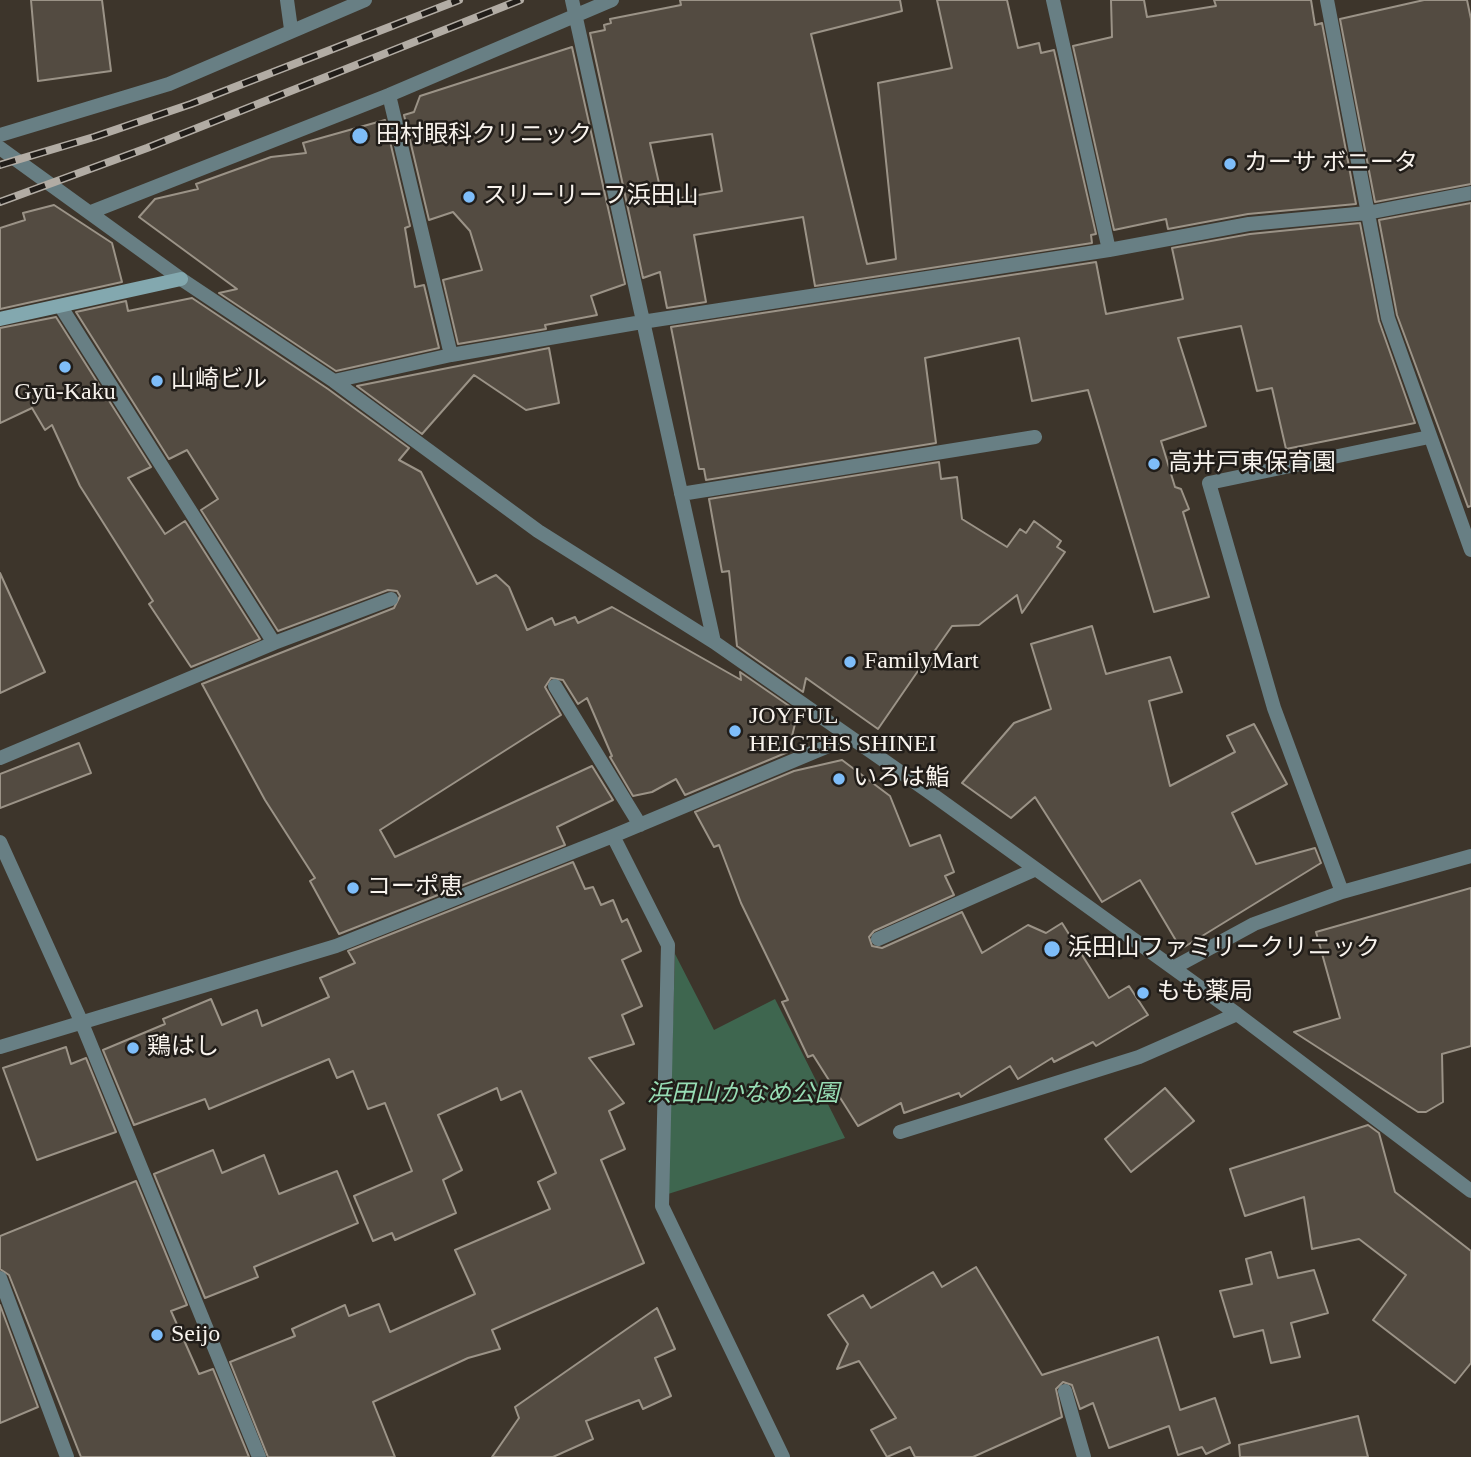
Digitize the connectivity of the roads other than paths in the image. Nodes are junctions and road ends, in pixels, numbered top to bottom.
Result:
1 (287, 0) edge
2 (365, 0) edge
3 (572, 0) edge
4 (612, 0) edge
5 (1053, 0) edge
6 (1327, 0) edge
7 (575, 15) junction
8 (291, 30) junction
9 (389, 94) junction
10 (0, 135) edge
11 (0, 148) edge
12 (1471, 193) edge
13 (91, 212) junction
14 (1367, 213) junction
15 (1109, 250) junction
16 (181, 279) junction
17 (61, 307) junction
18 (0, 319) edge
19 (642, 322) junction
20 (452, 355) junction
21 (334, 381) junction
22 (1035, 437) dead end
23 (1429, 437) junction
24 (681, 494) junction
25 (1471, 550) edge
26 (391, 599) dead end
27 (714, 642) junction
28 (274, 643) junction
29 (555, 686) dead end
30 (850, 737) junction
31 (0, 758) edge
32 (640, 825) junction
33 (613, 836) junction
34 (0, 842) edge
35 (1471, 856) edge
36 (1036, 869) junction
37 (1342, 892) junction
38 (878, 939) dead end
39 (1173, 968) junction
40 (1237, 1014) junction
41 (81, 1021) junction
42 (0, 1046) edge
43 (900, 1132) dead end
44 (1471, 1191) edge
45 (0, 1278) edge
46 (1065, 1391) dead end
47 (67, 1457) edge
48 (260, 1457) edge
49 (783, 1457) edge
50 (1084, 1457) edge

1 - 8 street
2 - 8 street
3 - 7 street
4 - 7 street
5 - 15 street
6 - 14 street
7 - 9 street
7 - 19 street
8 - 10 street
9 - 13 street
9 - 20 street
11 - 13 street
12 - 14 street
13 - 16 street
14 - 15 street
14 - 23 street
15 - 19 street
16 - 17 street
16 - 21 street
17 - 18 street
17 - 28 street
19 - 20 street
19 - 24 street
20 - 21 street
21 - 27 street
22 - 24 street
23 - 25 street
23 - 37 street
24 - 27 street
26 - 28 street
27 - 30 street
28 - 31 street
29 - 32 street
30 - 32 street
30 - 36 street
32 - 33 street
33 - 41 street
33 - 49 street
34 - 41 street
35 - 37 street
36 - 38 street
36 - 39 street
37 - 39 street
39 - 40 street
40 - 43 street
40 - 44 street
41 - 42 street
41 - 48 street
45 - 47 street
46 - 50 street

